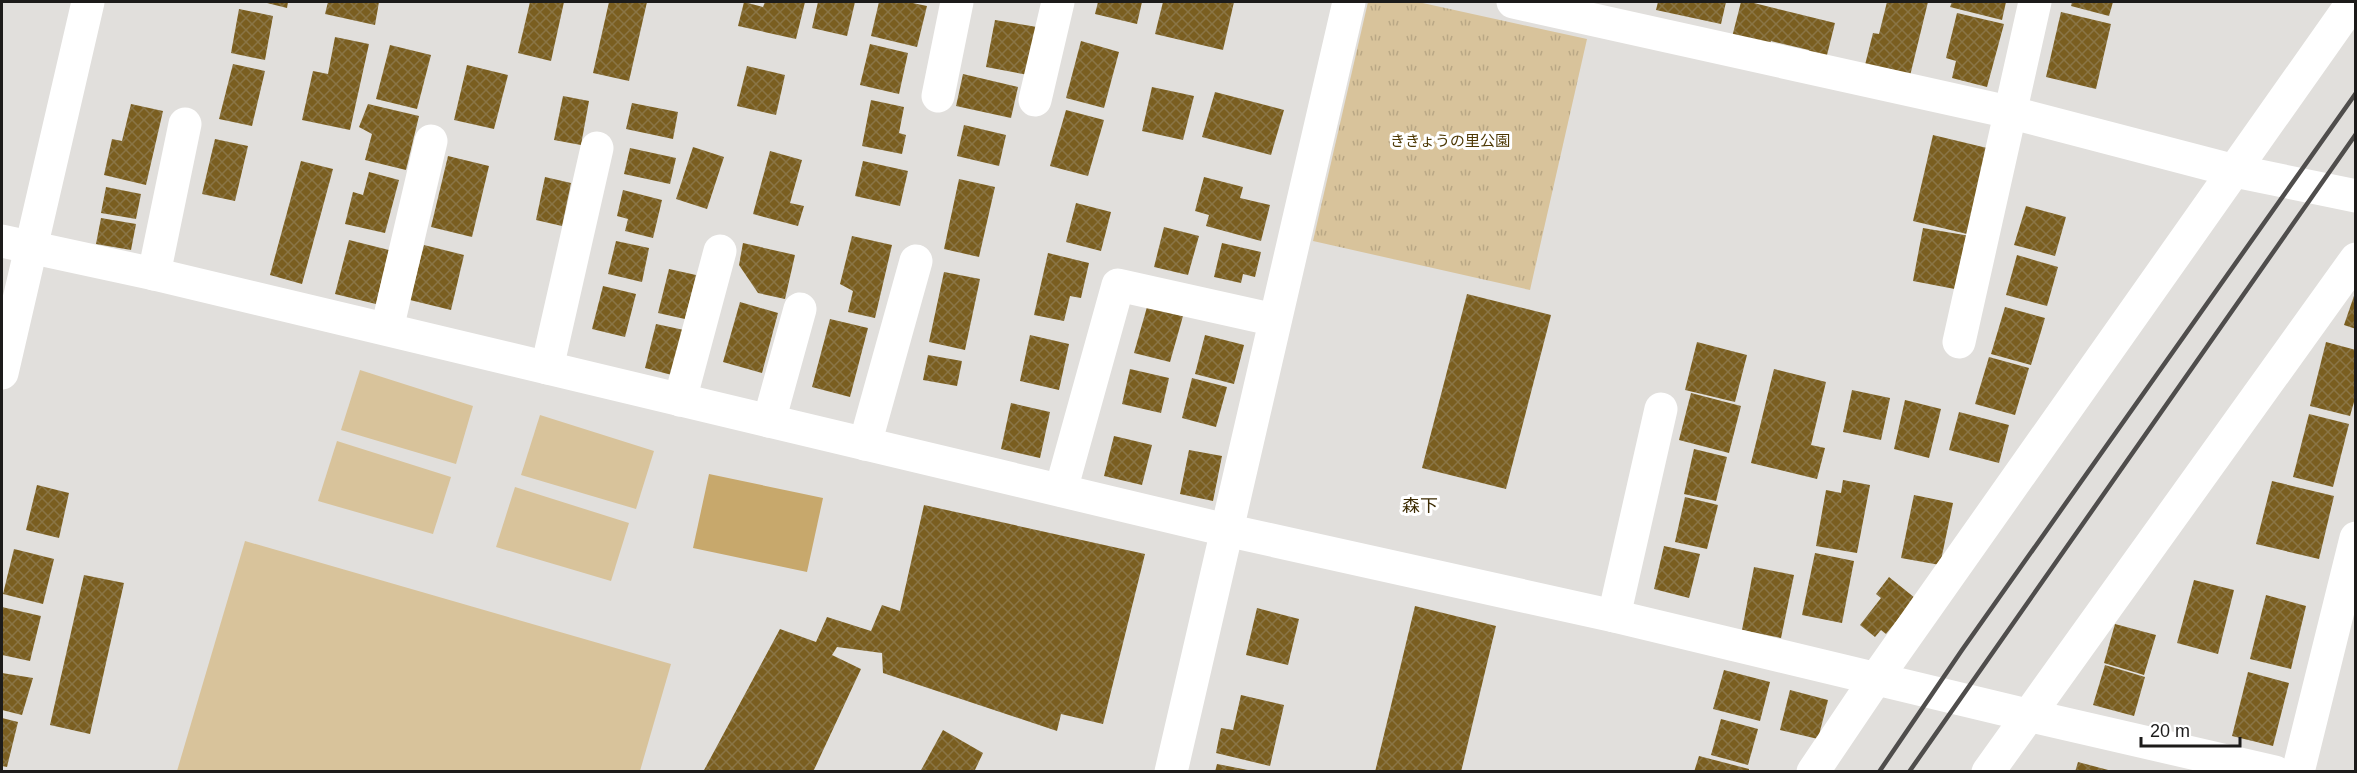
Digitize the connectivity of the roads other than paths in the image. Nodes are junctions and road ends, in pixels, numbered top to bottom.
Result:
1 (88, 2) edge
2 (957, 2) edge
3 (1058, 2) edge
4 (1349, 2) edge
5 (1513, 2) edge
6 (2035, 2) edge
7 (2353, 2) edge
8 (938, 96) dead end
9 (1035, 100) dead end
10 (2009, 112) junction
11 (185, 124) dead end
12 (431, 141) dead end
13 (597, 148) dead end
14 (2235, 171) junction
15 (2355, 196) edge
16 (16, 244) edge
17 (720, 251) dead end
18 (2355, 259) edge
19 (916, 261) dead end
20 (154, 274) junction
21 (800, 309) dead end
22 (1275, 320) junction
23 (387, 329) junction
24 (1959, 342) dead end
25 (547, 368) junction
26 (2, 373) edge
27 (680, 400) junction
28 (1661, 409) dead end
29 (769, 421) junction
30 (865, 444) junction
31 (1061, 490) junction
32 (1226, 530) junction
33 (2355, 538) edge
34 (1614, 616) junction
35 (2344, 623) edge
36 (1875, 680) junction
37 (2027, 715) junction
38 (1171, 771) edge
39 (1813, 771) edge
40 (1988, 771) edge
41 (2275, 771) edge
42 (2298, 771) edge

1 - 16 street
2 - 8 street
3 - 9 street
4 - 22 street
5 - 10 street
6 - 10 street
7 - 14 street
10 - 14 street
10 - 24 street
11 - 20 street
12 - 23 street
13 - 25 street
14 - 15 street
14 - 36 street
16 - 20 street
16 - 26 street
17 - 27 street
18 - 37 street
19 - 30 street
20 - 23 street
21 - 29 street
22 - 31 street
22 - 32 street
23 - 25 street
25 - 27 street
27 - 29 street
28 - 34 street
29 - 30 street
30 - 31 street
31 - 32 street
32 - 34 street
32 - 38 street
33 - 35 street
34 - 36 street
35 - 42 street
36 - 37 street
36 - 39 street
37 - 40 street
37 - 41 street

